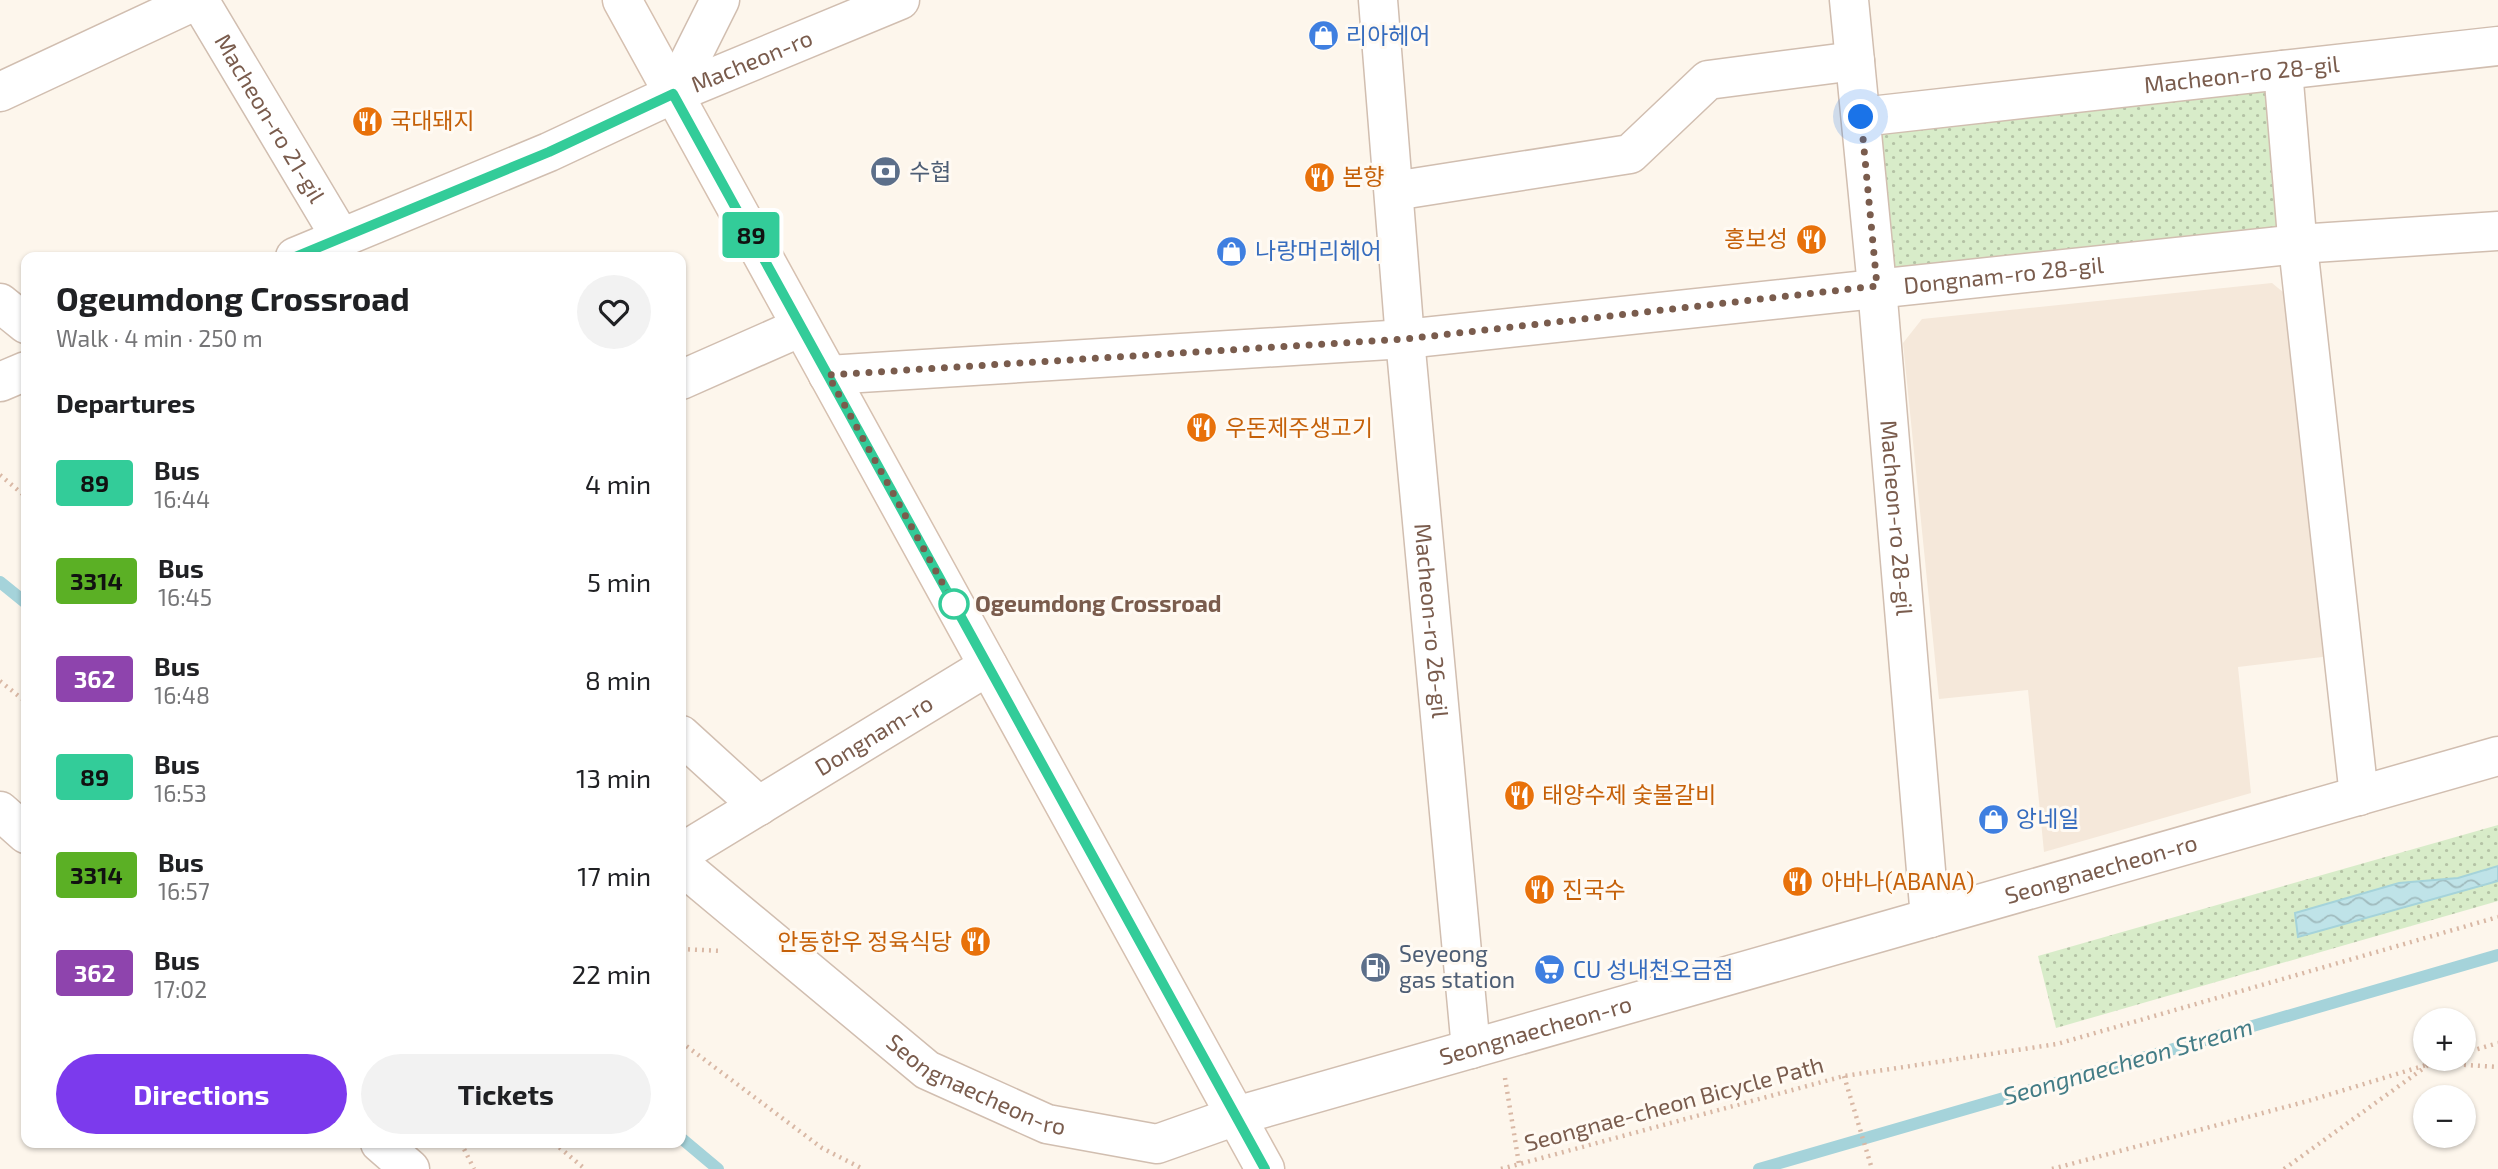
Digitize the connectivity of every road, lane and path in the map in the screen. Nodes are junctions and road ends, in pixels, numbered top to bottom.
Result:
1 (198, 0) edge
2 (622, 0) edge
3 (720, 0) edge
4 (900, 0) edge
5 (1378, 0) edge
6 (1849, 0) edge
7 (2498, 46) edge
8 (1855, 61) junction
9 (2283, 70) junction
10 (0, 92) edge
11 (673, 94) junction
12 (1861, 117) junction
13 (1394, 191) junction
14 (2498, 231) edge
15 (341, 238) junction
16 (2298, 244) junction
17 (307, 252) edge
18 (1877, 286) junction
19 (0, 303) edge
20 (21, 320) edge
21 (801, 327) junction
22 (1405, 339) junction
23 (21, 373) edge
24 (828, 375) junction
25 (686, 378) edge
26 (0, 382) edge
27 (0, 475) edge
28 (21, 493) edge
29 (988, 666) junction
30 (0, 681) edge
31 (21, 698) edge
32 (686, 740) edge
33 (2498, 756) edge
34 (2359, 796) junction
35 (759, 806) junction
36 (0, 811) edge
37 (21, 830) edge
38 (686, 850) edge
39 (686, 869) edge
40 (2498, 917) edge
41 (1930, 918) junction
42 (2498, 1043) edge
43 (1485, 1045) junction
44 (686, 1046) edge
45 (2476, 1049) edge
46 (2476, 1066) edge
47 (2498, 1067) edge
48 (2413, 1069) edge
49 (2421, 1071) edge
50 (1844, 1076) junction
51 (1236, 1116) junction
52 (386, 1148) edge
53 (464, 1148) edge
54 (560, 1148) edge
55 (1519, 1164) junction
56 (410, 1169) edge
57 (474, 1169) edge
58 (585, 1169) edge
59 (863, 1169) edge
60 (1265, 1169) edge
61 (1501, 1169) edge
62 (1872, 1169) edge
63 (2052, 1169) edge
64 (2284, 1169) edge

1 - 10 street, Macheon-ro 21-gil
1 - 15 street, Macheon-ro 21-gil
2 - 11 street
3 - 11 street
4 - 11 street, Macheon-ro
5 - 13 street, Macheon-ro 26-gil
6 - 8 street, Macheon-ro 28-gil
7 - 9 street, Macheon-ro 28-gil
8 - 12 street, Macheon-ro 28-gil
8 - 13 street
9 - 12 street, Macheon-ro 28-gil
9 - 16 street
11 - 15 street, Macheon-ro
11 - 21 street
12 - 18 street, Macheon-ro 28-gil
13 - 22 street, Macheon-ro 26-gil
14 - 16 street, Dongnam-ro 28-gil
15 - 17 street, Macheon-ro
16 - 18 street, Dongnam-ro 28-gil
16 - 34 street
18 - 22 street, Dongnam-ro 28-gil
18 - 41 street, Macheon-ro 28-gil
19 - 20 street
21 - 24 street
21 - 25 street
22 - 24 street, Dongnam-ro 28-gil
22 - 43 street, Macheon-ro 26-gil
23 - 26 street
24 - 29 street
27 - 28 path
29 - 35 street, Dongnam-ro
29 - 51 street
30 - 31 path
32 - 35 street
33 - 34 street, Seongnaecheon-ro
34 - 41 street, Seongnaecheon-ro
35 - 38 street, Dongnam-ro
36 - 37 street
39 - 51 street, Seongnaecheon-ro
40 - 50 path
41 - 43 street, Seongnaecheon-ro
42 - 45 path
43 - 51 street, Seongnaecheon-ro
43 - 55 path
44 - 59 path
46 - 47 path
48 - 63 path
49 - 64 path
50 - 55 path, Seongnae-cheon Bicycle Path
50 - 62 path, Seongnae-cheon Bicycle Path
51 - 60 street
52 - 56 street
53 - 57 path
54 - 58 path
55 - 61 path, Seongnae-cheon Bicycle Path

